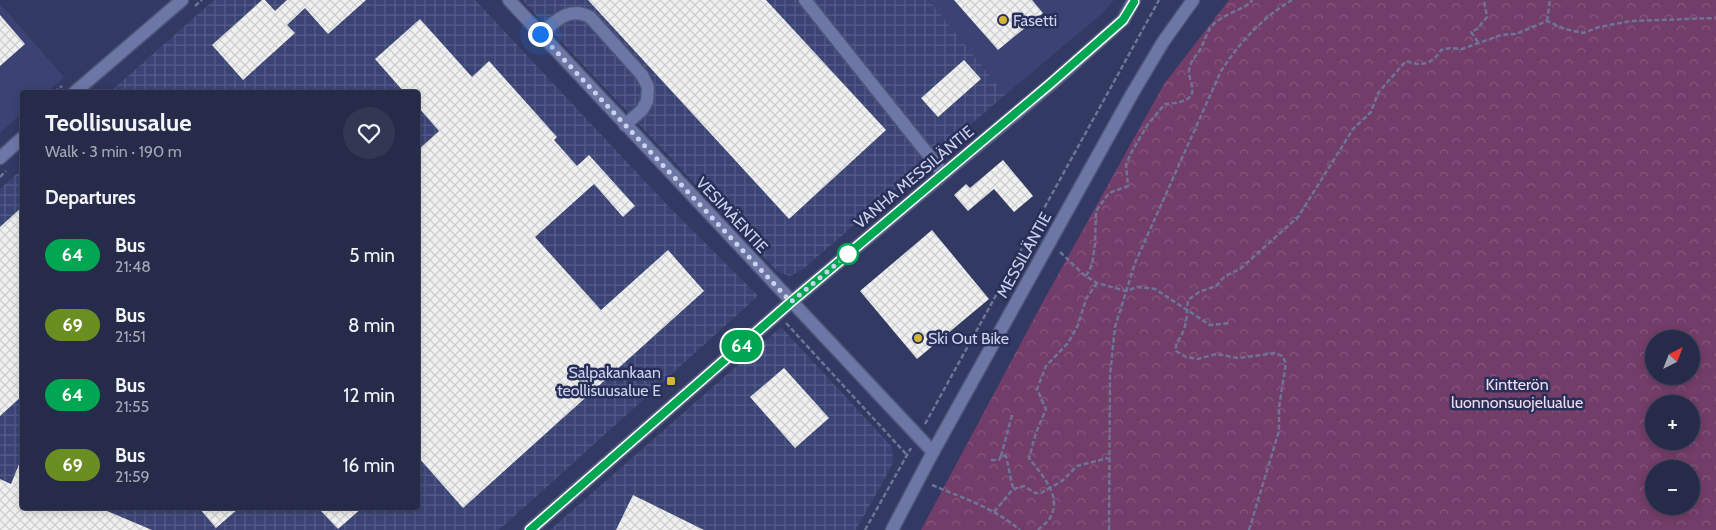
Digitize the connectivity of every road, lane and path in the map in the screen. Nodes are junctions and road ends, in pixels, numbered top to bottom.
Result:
1 (182, 0) edge
2 (508, 0) edge
3 (805, 0) edge
4 (1159, 0) edge
5 (1194, 0) edge
6 (1252, 0) edge
7 (1292, 0) edge
8 (1484, 0) edge
9 (1550, 0) edge
10 (1134, 1) edge
11 (1716, 18) edge
12 (1547, 21) junction
13 (540, 34) junction
14 (1478, 42) junction
15 (77, 90) edge
16 (625, 125) junction
17 (20, 140) edge
18 (0, 158) edge
19 (943, 173) junction
20 (1048, 245) junction
21 (1086, 276) junction
22 (1097, 283) junction
23 (1126, 291) junction
24 (791, 302) junction
25 (1186, 309) junction
26 (778, 315) junction
27 (1230, 323) dead end
28 (1012, 416) dead end
29 (918, 437) junction
30 (932, 452) junction
31 (907, 455) junction
32 (1001, 456) junction
33 (1109, 458) junction
34 (991, 460) dead end
35 (919, 479) junction
36 (1013, 488) junction
37 (1051, 488) junction
38 (994, 512) junction
39 (530, 530) edge
40 (865, 530) edge
41 (892, 530) edge
42 (1020, 530) edge
43 (1038, 530) edge
44 (1109, 530) edge
45 (1249, 530) edge

1 - 15 street
2 - 13 street, VESIMÄENTIE
3 - 19 street
4 - 29 path
5 - 20 street, MESSILÄNTIE
6 - 21 path
7 - 23 path
8 - 14 path
9 - 12 path
10 - 19 street, VANHA MESSILÄNTIE
11 - 12 path
12 - 14 path
13 - 16 street, VESIMÄENTIE
13 - 16 street
14 - 25 path
16 - 24 street, VESIMÄENTIE
17 - 18 street
19 - 24 street, VANHA MESSILÄNTIE
20 - 21 path
20 - 30 street, MESSILÄNTIE
21 - 22 path
22 - 23 path
22 - 37 path
23 - 25 path
23 - 33 path
24 - 26 street, VANHA MESSILÄNTIE
24 - 29 street, VESIMÄENTIE
25 - 27 path
25 - 45 path
26 - 31 path
26 - 39 street, VANHA MESSILÄNTIE
28 - 32 path
29 - 30 street, VESIMÄENTIE
29 - 31 path
30 - 35 street, MESSILÄNTIE
31 - 40 path
32 - 34 path
32 - 36 path
33 - 37 path
33 - 44 path
35 - 38 path
35 - 41 street, MESSILÄNTIE
36 - 37 path
36 - 38 path
37 - 43 path
38 - 42 path

